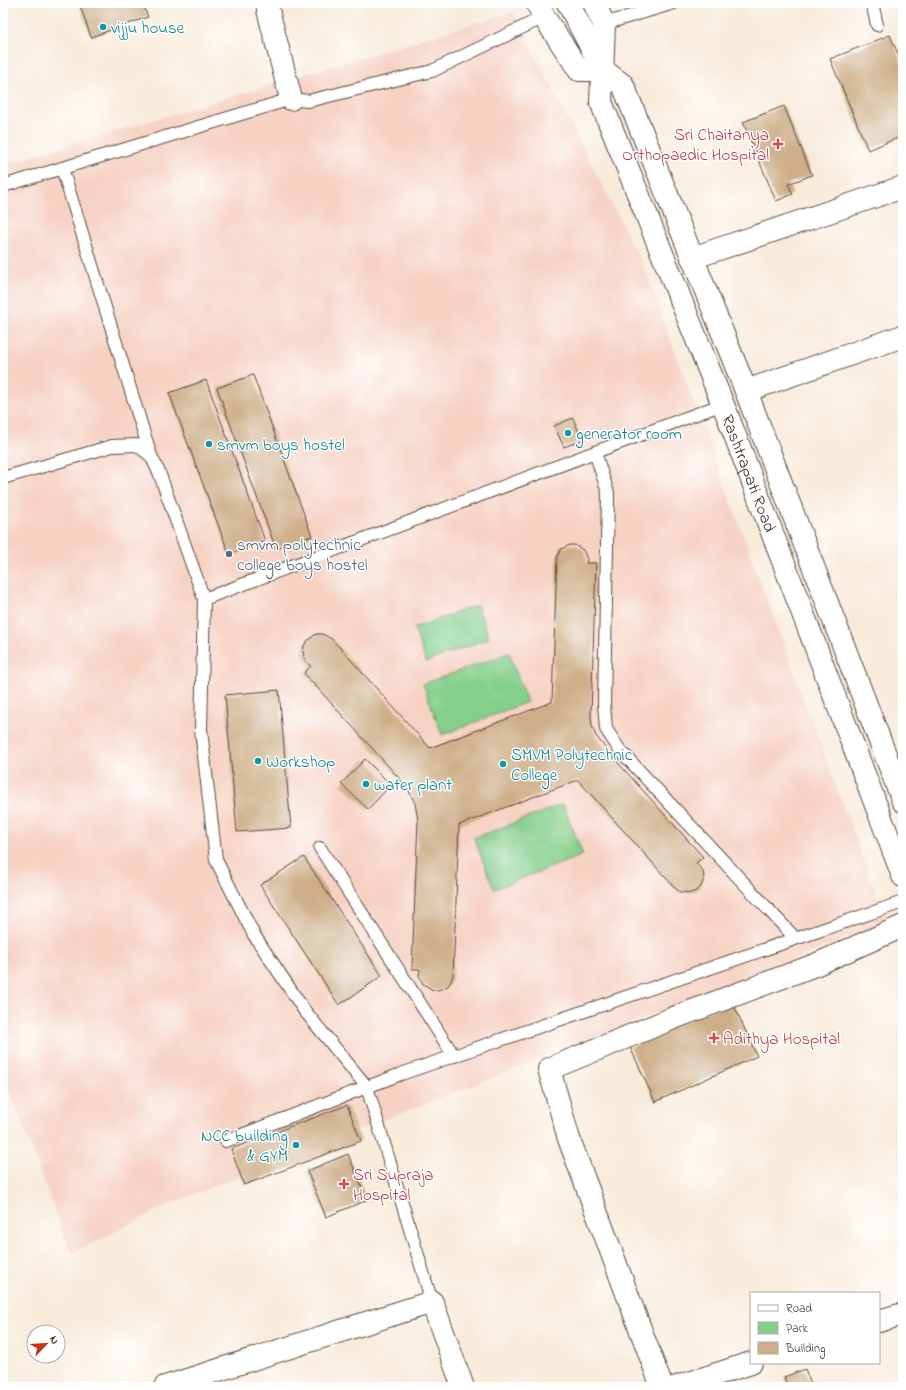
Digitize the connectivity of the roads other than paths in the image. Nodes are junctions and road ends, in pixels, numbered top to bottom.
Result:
1 (568, 3) edge
2 (594, 3) edge
3 (674, 3) edge
4 (872, 3) edge
5 (268, 10) dead end
6 (541, 10) edge
7 (604, 24) junction
8 (877, 25) dead end
9 (603, 70) junction
10 (291, 99) junction
11 (62, 168) junction
12 (3, 186) edge
13 (903, 188) edge
14 (692, 258) junction
15 (903, 336) edge
16 (746, 391) junction
17 (723, 404) junction
18 (595, 452) junction
19 (150, 456) junction
20 (3, 478) edge
21 (204, 598) junction
22 (903, 801) edge
23 (320, 848) dead end
24 (903, 876) edge
25 (903, 902) edge
26 (903, 926) edge
27 (795, 938) junction
28 (454, 1056) junction
29 (367, 1087) junction
30 (226, 1141) dead end
31 (432, 1302) junction
32 (903, 1314) edge
33 (880, 1321) edge
34 (750, 1363) edge
35 (165, 1387) edge
36 (463, 1387) edge
37 (662, 1387) edge
38 (677, 1387) edge

1 - 9 street, Rashtrapati Road
2 - 7 street
3 - 7 lane
4 - 8 lane
5 - 10 street
6 - 9 street
6 - 10 lane
7 - 9 street
9 - 14 street, Rashtrapati Road
9 - 17 street, Rashtrapati Road
10 - 11 lane
11 - 12 lane
11 - 19 lane
13 - 14 street
14 - 16 street, Rashtrapati Road
15 - 16 street
16 - 22 street, Rashtrapati Road
17 - 18 lane
17 - 24 street, Rashtrapati Road
18 - 21 lane
18 - 27 lane
19 - 20 lane
19 - 21 lane
21 - 29 lane
23 - 28 lane
25 - 27 lane
26 - 37 street
27 - 28 lane
28 - 29 lane
29 - 30 lane
29 - 31 lane
31 - 35 street
31 - 36 street
32 - 33 street
34 - 38 street

